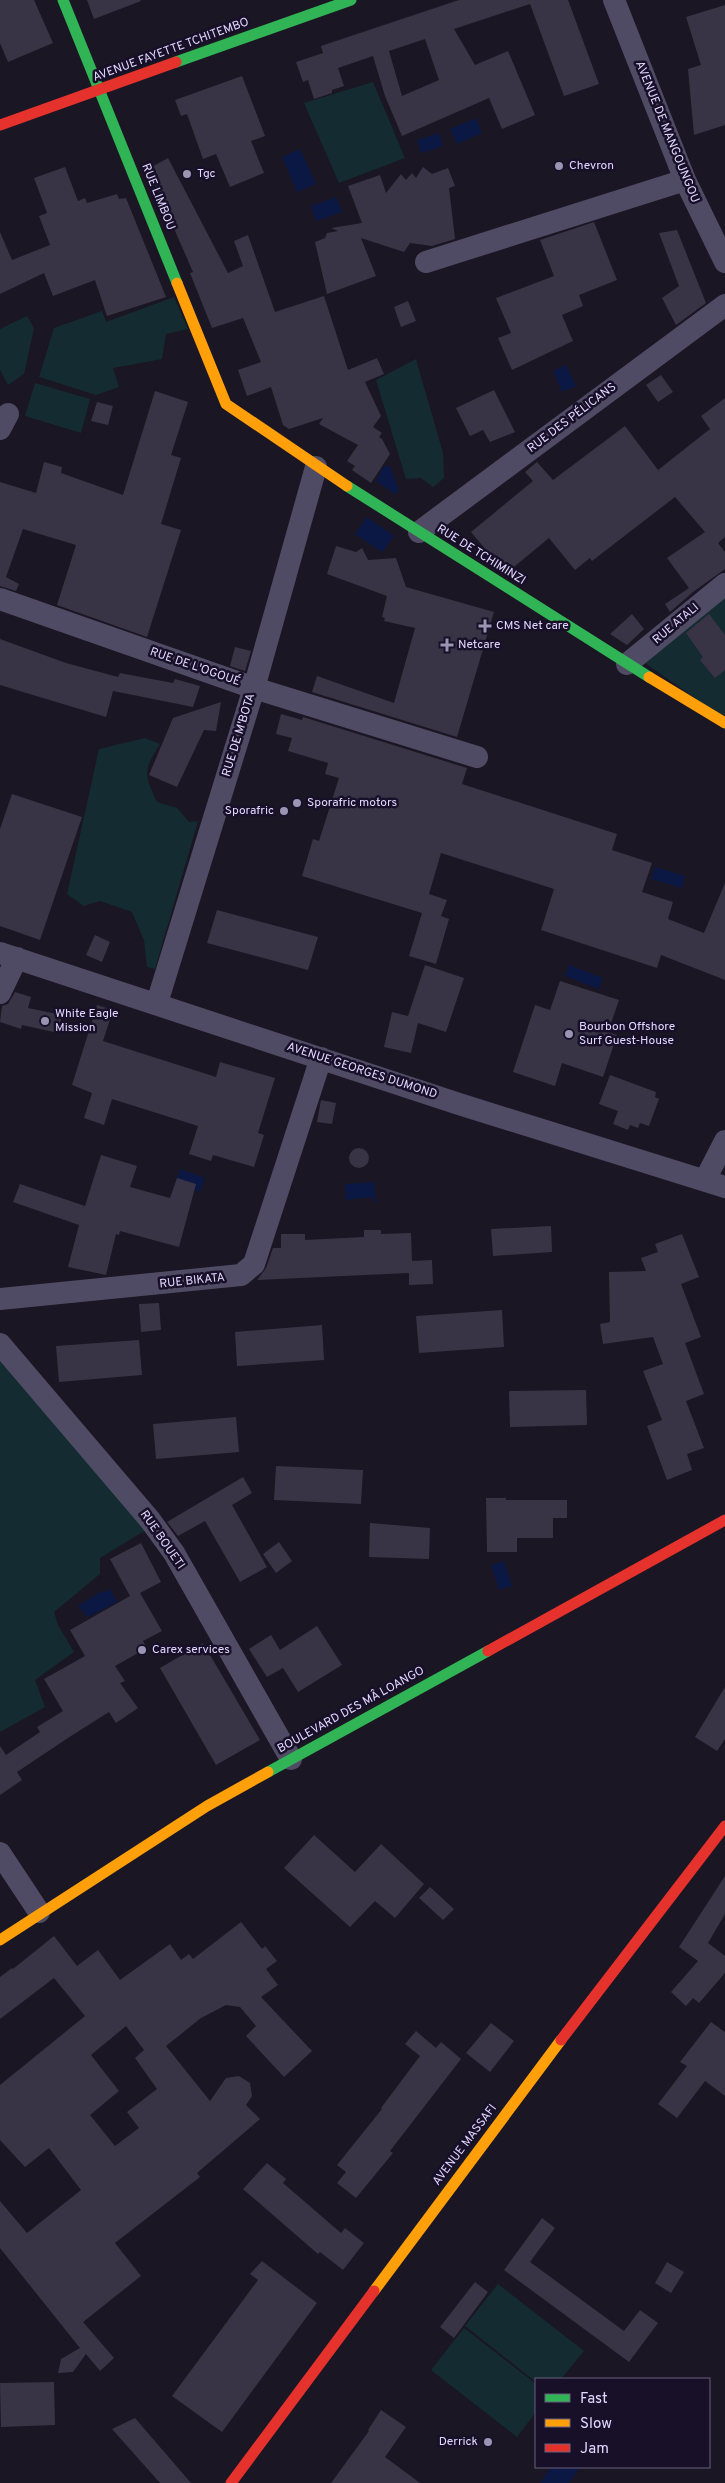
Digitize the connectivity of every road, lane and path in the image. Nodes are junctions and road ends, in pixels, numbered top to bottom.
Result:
1 (63, 0) edge
2 (351, 0) edge
3 (614, 0) edge
4 (101, 90) junction
5 (0, 125) edge
6 (685, 180) junction
7 (426, 262) dead end
8 (725, 262) edge
9 (725, 305) edge
10 (226, 404) joint
11 (316, 467) junction
12 (419, 532) junction
13 (725, 584) edge
14 (0, 599) edge
15 (627, 664) junction
16 (254, 688) junction
17 (725, 723) edge
18 (477, 757) dead end
19 (9, 955) edge
20 (0, 993) edge
21 (157, 1002) junction
22 (321, 1058) junction
23 (725, 1141) edge
24 (715, 1184) edge
25 (0, 1299) edge
26 (0, 1344) edge
27 (725, 1520) edge
28 (291, 1759) junction
29 (725, 1826) edge
30 (0, 1853) edge
31 (39, 1912) junction
32 (0, 1940) edge
33 (231, 2483) edge

1 - 4 street, RUE LIMBOU
2 - 4 street, AVENUE FAYETTE TCHITEMBO
3 - 6 street, AVENUE DE MANGOUNGOU
4 - 5 street, AVENUE FAYETTE TCHITEMBO
4 - 10 street, RUE LIMBOU
6 - 7 street
6 - 8 street, AVENUE DE MANGOUNGOU
9 - 12 street, RUE DES PÉLICANS
10 - 11 street, RUE DE TCHIMINZI
11 - 12 street, RUE DE TCHIMINZI
11 - 16 street, RUE DE M'BOTA
12 - 15 street, RUE DE TCHIMINZI
13 - 15 street, RUE ATALI
14 - 16 street, RUE DE L'OGOUÉ
15 - 17 street, RUE DE TCHIMINZI
16 - 18 street, RUE DE L'OGOUÉ
16 - 21 street, RUE DE M'BOTA
19 - 20 street
19 - 21 street, AVENUE GEORGES DUMOND
21 - 22 street, AVENUE GEORGES DUMOND
22 - 24 street, AVENUE GEORGES DUMOND
22 - 25 street, RUE BIKATA
23 - 24 street
26 - 28 street, RUE BOUETI
27 - 28 street, BOULEVARD DES MÂ LOANGO
28 - 31 street, BOULEVARD DES MÂ LOANGO
29 - 33 street, AVENUE MASSAFI
30 - 31 street
31 - 32 street, BOULEVARD DES MÂ LOANGO

